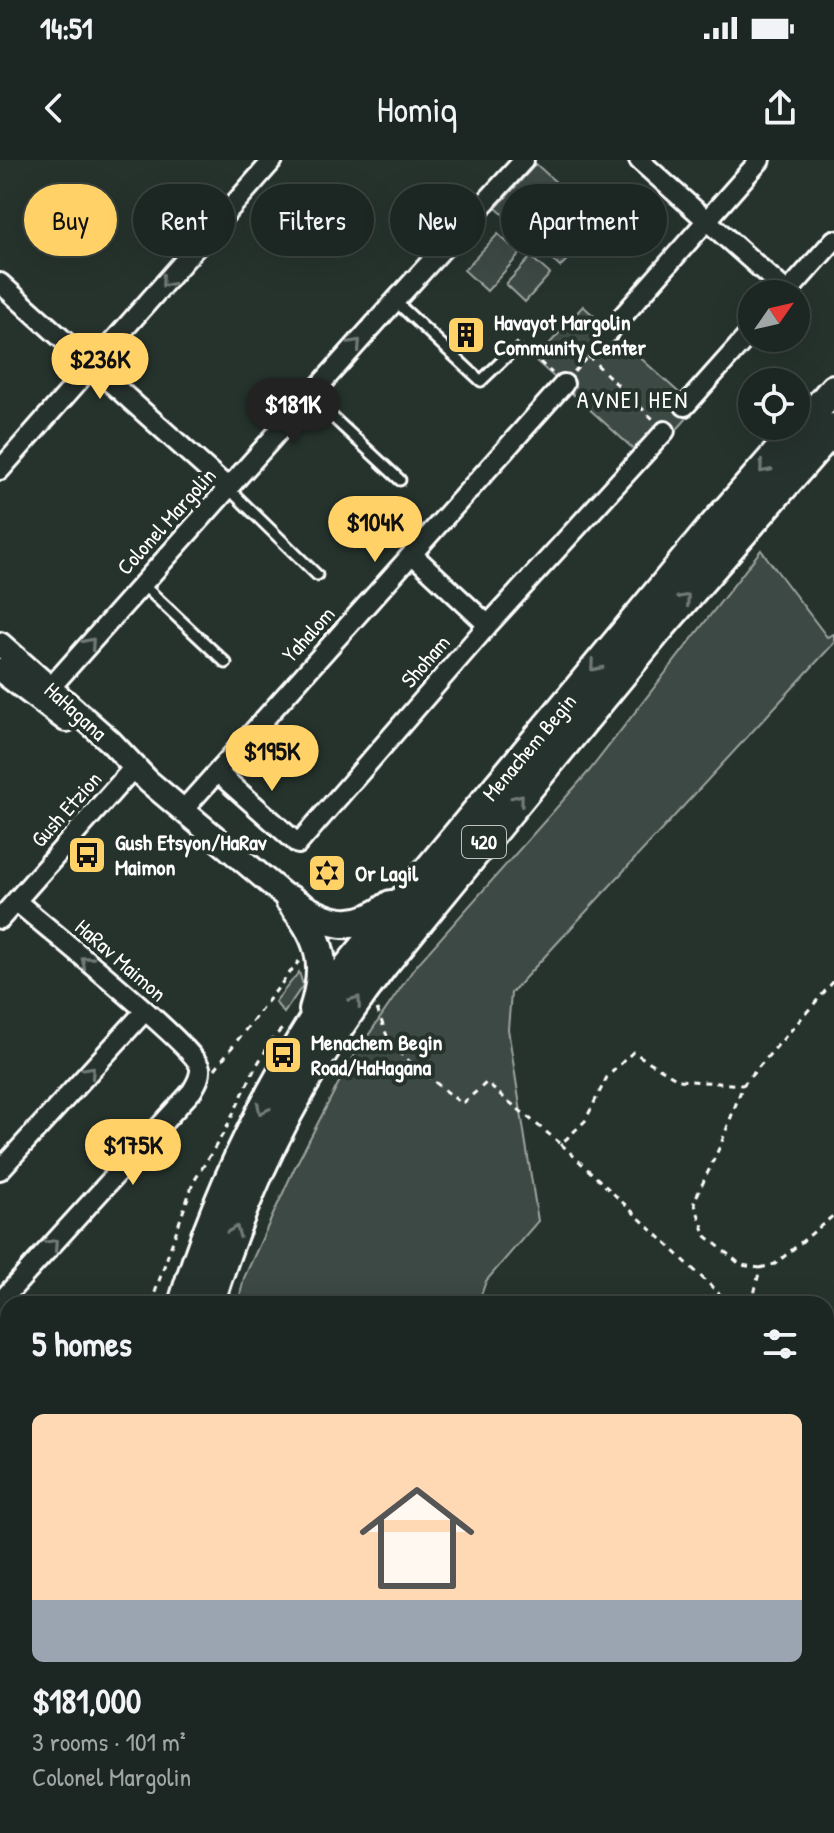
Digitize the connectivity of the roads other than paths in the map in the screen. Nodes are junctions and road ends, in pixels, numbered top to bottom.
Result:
1 (273, 160) edge
2 (524, 160) edge
3 (639, 160) edge
4 (760, 160) edge
5 (707, 221) junction
6 (834, 240) edge
7 (772, 280) edge
8 (798, 280) edge
9 (0, 283) edge
10 (395, 301) junction
11 (606, 335) road end
12 (738, 347) edge
13 (508, 355) road end
14 (92, 366) junction
15 (564, 384) road end
16 (834, 389) edge
17 (310, 396) junction
18 (685, 406) dead end
19 (834, 428) edge
20 (665, 431) road end
21 (0, 470) edge
22 (400, 480) dead end
23 (228, 488) junction
24 (412, 554) junction
25 (317, 575) dead end
26 (142, 584) junction
27 (488, 625) junction
28 (0, 644) edge
29 (226, 663) dead end
30 (0, 670) edge
31 (43, 693) junction
32 (217, 772) junction
33 (137, 774) junction
34 (184, 809) junction
35 (416, 883) junction
36 (290, 900) junction
37 (16, 901) junction
38 (0, 919) edge
39 (145, 1011) junction
40 (299, 1023) junction
41 (0, 1170) edge
42 (5, 1296) edge
43 (186, 1296) edge
44 (212, 1296) edge

1 -> 14 street
2 - 10 street, Colonel Margolin
3 - 5 street
4 - 5 street
5 - 7 street
5 - 11 street
6 - 8 street
9 - 14 street
10 - 13 lane
17 -> 10 street, Colonel Margolin
12 - 18 street
14 - 21 street
14 - 23 street
15 - 24 street, Yahalom
16 -> 35 main road, Menachem Begin / 420
17 - 22 lane
17 - 23 street, Colonel Margolin
44 -> 19 main road, Menachem Begin / 420
20 - 27 street, Shoham
23 - 25 lane
23 - 26 street, Colonel Margolin
24 - 27 street
24 - 32 street, Yahalom
26 - 29 lane
31 -> 26 street, Colonel Margolin
27 - 32 street, Shoham
28 - 31 street, HaHagana
30 - 31 street, HaHagana
31 - 33 street, HaHagana
32 - 34 street, Yahalom
33 - 34 street, HaHagana
33 - 37 street, Gush Etzion
34 - 36 street, HaHagana
35 - 36 main road
35 - 40 main road, Menachem Begin / 420
36 - 40 main road
37 - 38 street, Gush Etzion
39 -> 37 street, HaRav Maimon
41 -> 39 street
42 -> 39 street, HaRav Maimon
40 -> 43 main road, Menachem Begin / 420

